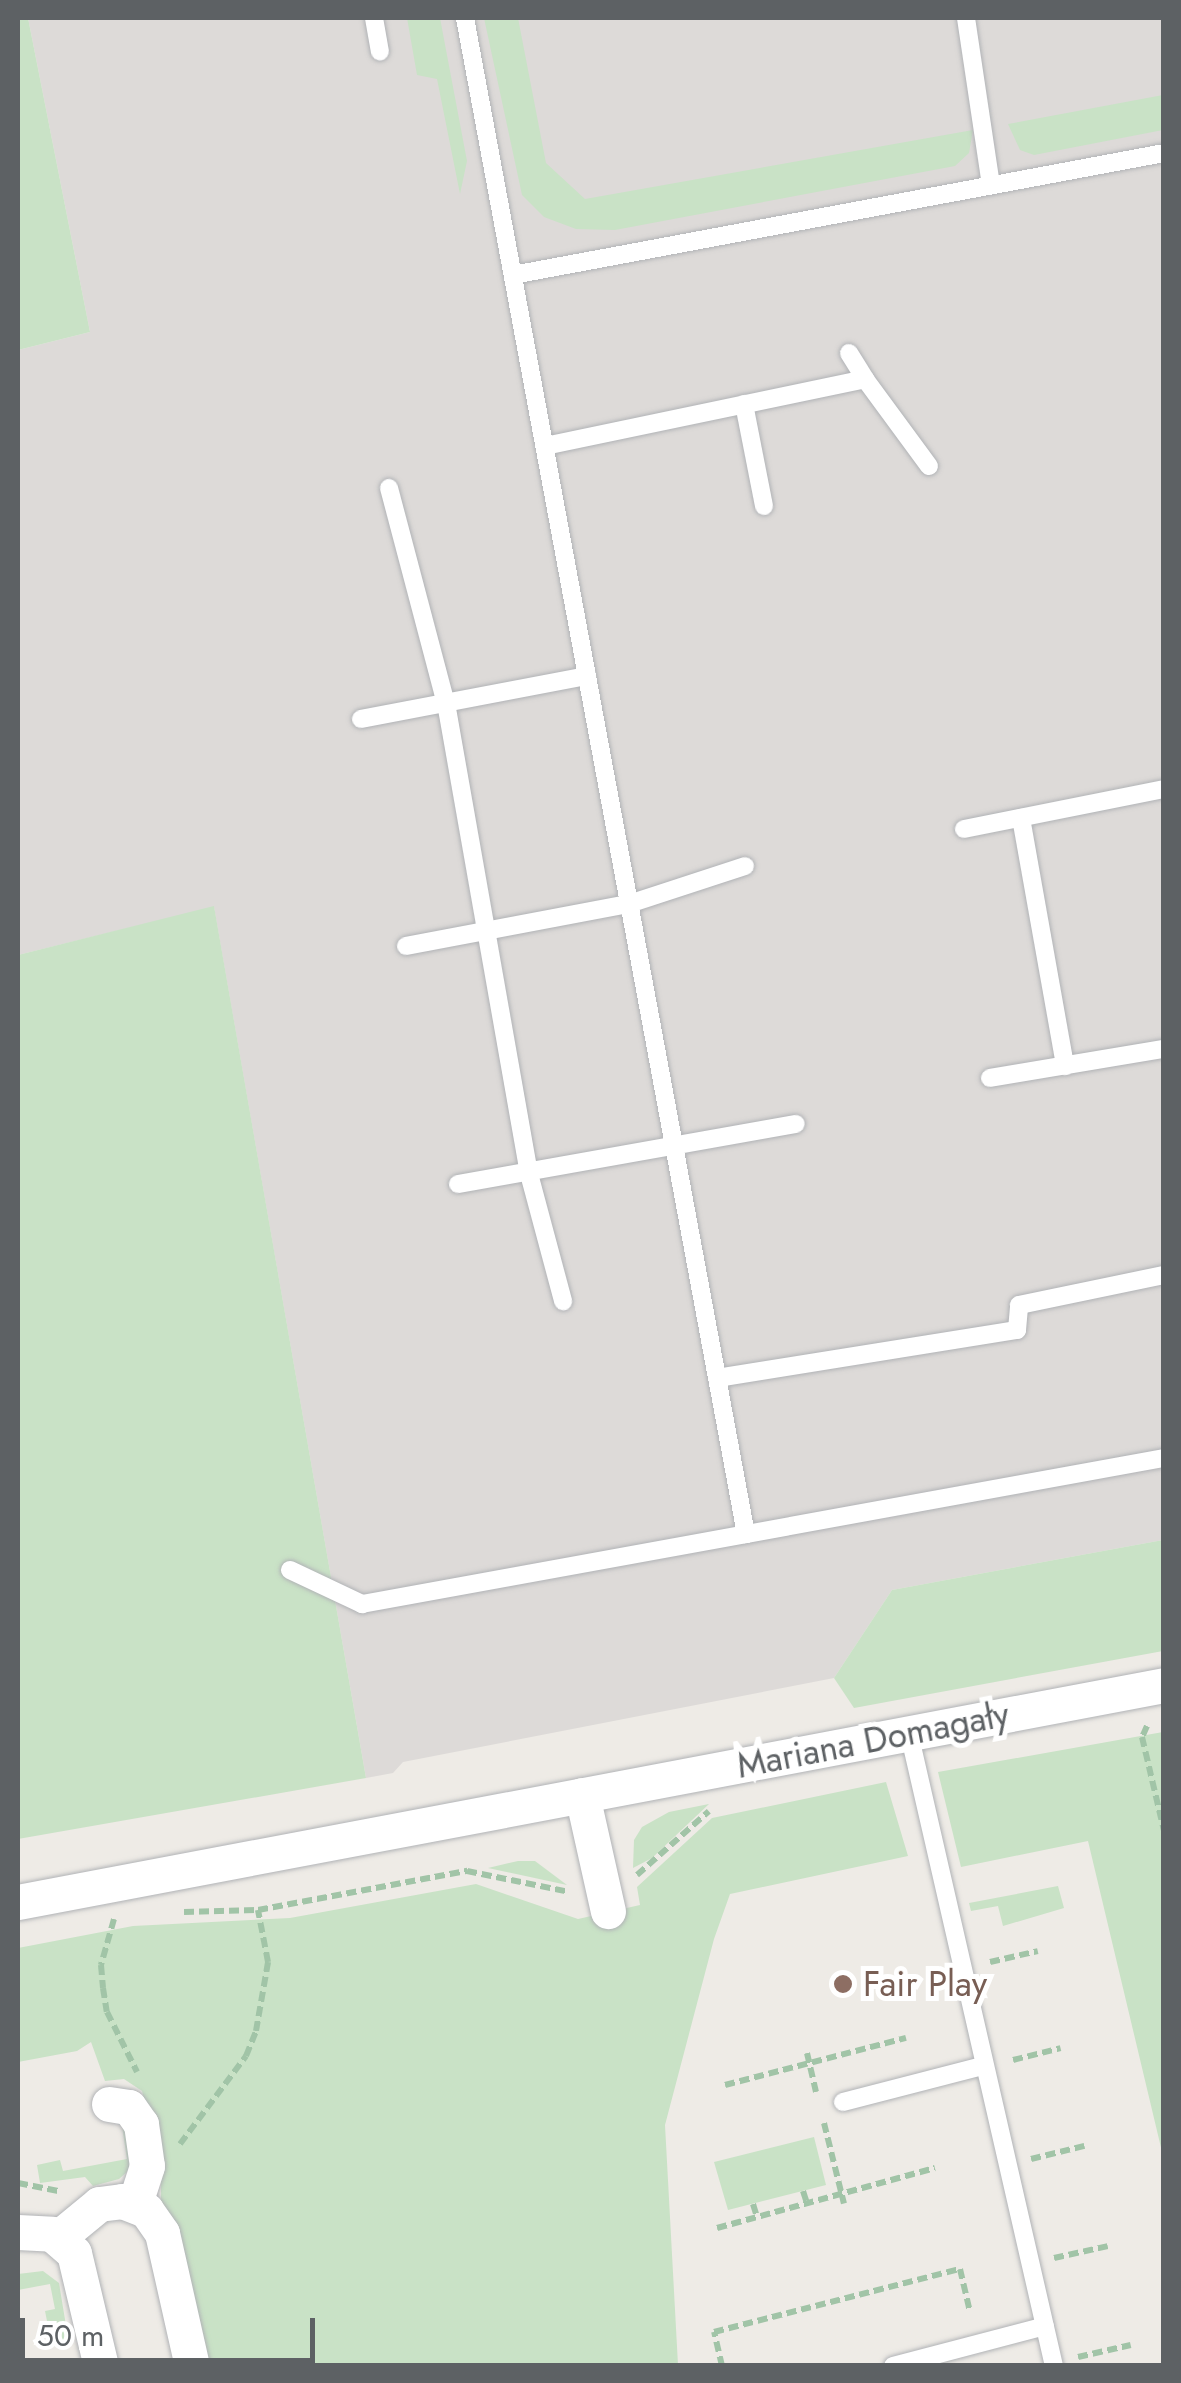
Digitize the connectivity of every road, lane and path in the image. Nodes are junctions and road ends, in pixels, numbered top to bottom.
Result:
1 (374, 18) edge
2 (465, 18) edge
3 (966, 18) edge
4 (380, 52) dead end
5 (1164, 153) edge
6 (991, 186) junction
7 (513, 276) junction
8 (849, 353) dead end
9 (865, 379) junction
10 (744, 404) junction
11 (544, 446) junction
12 (929, 466) dead end
13 (389, 488) dead end
14 (764, 506) dead end
15 (587, 676) junction
16 (446, 703) junction
17 (361, 720) dead end
18 (1164, 789) edge
19 (1021, 818) junction
20 (964, 829) dead end
21 (745, 866) dead end
22 (629, 904) junction
23 (484, 932) junction
24 (406, 946) dead end
25 (1164, 1049) edge
26 (1065, 1066) junction
27 (990, 1078) dead end
28 (796, 1124) dead end
29 (673, 1142) junction
30 (528, 1170) junction
31 (458, 1184) dead end
32 (1164, 1275) edge
33 (563, 1301) dead end
34 (717, 1378) junction
35 (1164, 1458) edge
36 (746, 1534) junction
37 (290, 1570) dead end
38 (1164, 1685) edge
39 (1149, 1720) dead end
40 (910, 1733) junction
41 (582, 1795) junction
42 (718, 1806) dead end
43 (1164, 1831) edge
44 (628, 1873) dead end
45 (575, 1886) dead end
46 (18, 1902) edge
47 (258, 1910) junction
48 (176, 1911) dead end
49 (608, 1911) dead end
50 (124, 1916) dead end
51 (95, 1921) dead end
52 (109, 1931) dead end
53 (1038, 1951) dead end
54 (979, 1965) dead end
55 (906, 2038) dead end
56 (1062, 2048) dead end
57 (807, 2053) dead end
58 (1002, 2062) dead end
59 (809, 2064) junction
60 (982, 2066) junction
61 (142, 2080) dead end
62 (725, 2086) dead end
63 (818, 2101) dead end
64 (843, 2102) dead end
65 (109, 2104) dead end
66 (822, 2119) dead end
67 (1084, 2146) dead end
68 (174, 2157) dead end
69 (1025, 2160) dead end
70 (935, 2168) dead end
71 (18, 2183) edge
72 (803, 2191) dead end
73 (69, 2194) dead end
74 (841, 2194) junction
75 (135, 2203) junction
76 (807, 2203) junction
77 (754, 2204) dead end
78 (844, 2204) dead end
79 (757, 2217) junction
80 (717, 2228) dead end
81 (18, 2232) edge
82 (59, 2237) junction
83 (1108, 2246) dead end
84 (1048, 2260) dead end
85 (970, 2312) dead end
86 (1045, 2326) junction
87 (1130, 2345) dead end
88 (1063, 2362) edge
89 (100, 2366) edge
90 (192, 2366) edge
91 (722, 2366) edge
92 (892, 2366) edge

1 - 4 lane
2 - 7 lane
3 - 6 lane
5 - 6 lane
6 - 7 lane
7 - 11 lane
8 - 9 lane
9 - 10 lane
9 - 12 lane
10 - 11 lane
10 - 14 lane
11 - 15 lane
13 - 16 lane
15 - 16 lane
15 - 22 lane
16 - 17 lane
16 - 23 lane
18 - 19 lane
19 - 20 lane
19 - 26 lane
21 - 22 lane
22 - 23 lane
22 - 29 lane
23 - 24 lane
23 - 30 lane
25 - 26 lane
26 - 27 lane
28 - 29 lane
29 - 30 lane
29 - 34 lane
30 - 31 lane
30 - 33 lane
32 - 34 lane
34 - 36 lane
35 - 36 lane
36 - 37 lane
38 - 40 street, Mariana Domagały
39 - 43 path
40 - 41 street, Mariana Domagały
40 - 60 lane
41 - 46 street, Mariana Domagały
41 - 49 street
42 - 44 path
45 - 47 path
47 - 48 path
47 - 68 path
50 - 51 path
52 - 61 path
53 - 54 path
55 - 59 path
56 - 58 path
57 - 59 path
59 - 62 path
59 - 63 path
60 - 64 lane
60 - 86 lane
65 - 75 street
66 - 74 path
67 - 69 path
70 - 74 path
71 - 73 path
72 - 76 path
74 - 76 path
74 - 78 path
75 - 82 street
75 - 90 street
76 - 79 path
77 - 79 path
79 - 80 path
81 - 82 street
82 - 89 street
83 - 84 path
85 - 91 path
86 - 88 lane
86 - 92 lane
87 - 88 path

